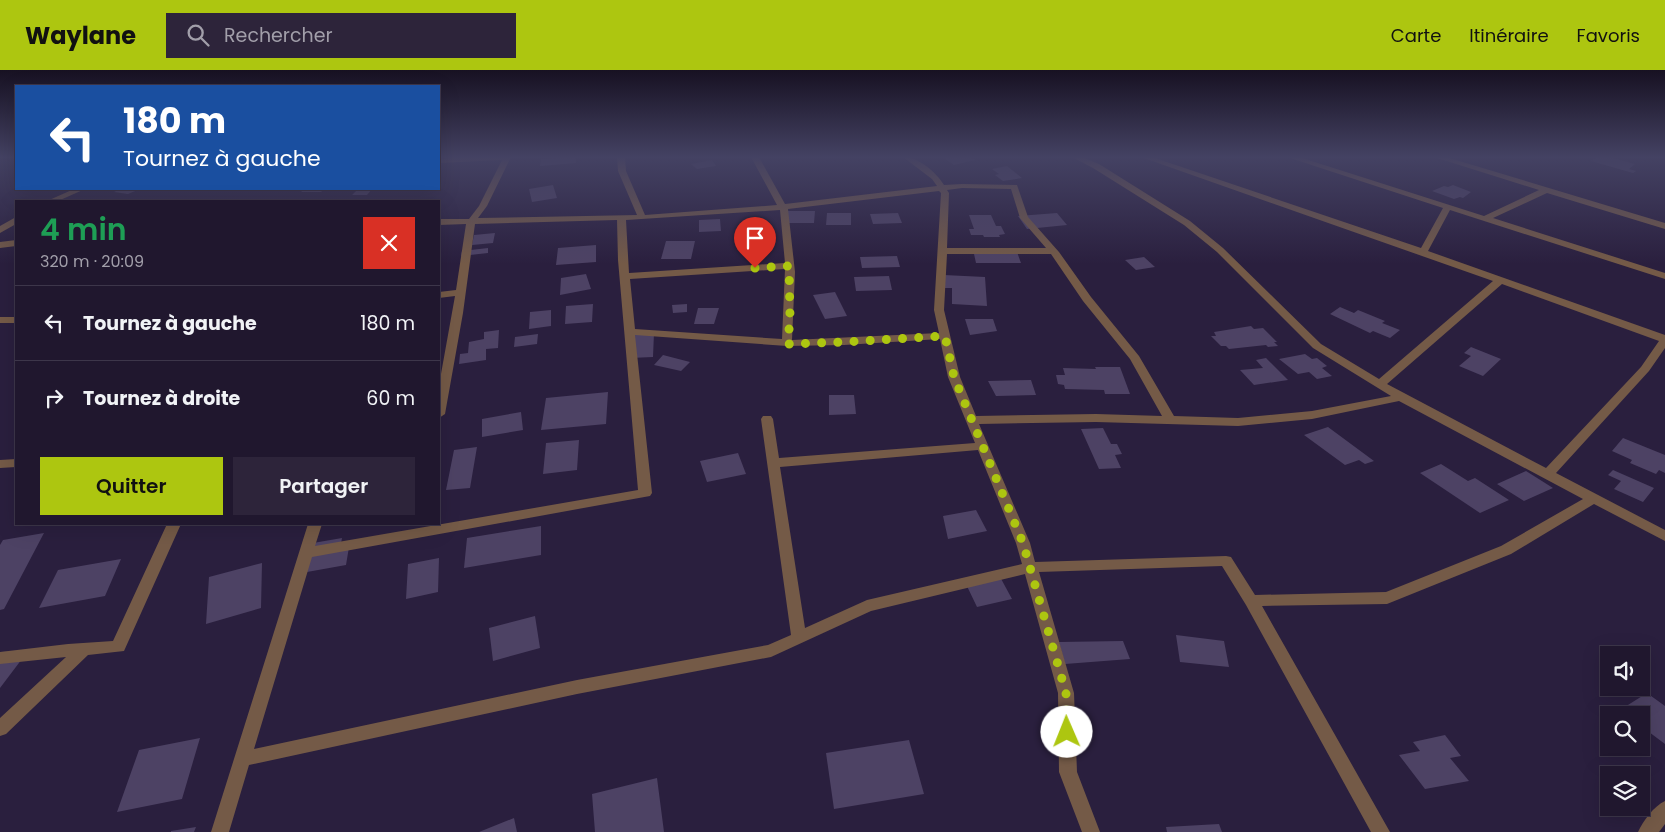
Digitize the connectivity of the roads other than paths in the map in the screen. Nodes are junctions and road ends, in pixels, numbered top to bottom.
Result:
1 (72, 193) edge
2 (490, 193) edge
3 (631, 193) edge
4 (775, 193) edge
5 (903, 193) edge
6 (945, 193) edge
7 (1016, 193) edge
8 (1138, 193) edge
9 (1249, 193) edge
10 (1405, 193) edge
11 (1541, 193) edge
12 (1555, 193) edge
13 (54, 200) edge
14 (1448, 206) junction
15 (783, 207) junction
16 (621, 217) junction
17 (642, 217) junction
18 (1486, 218) junction
19 (15, 221) edge
20 (440, 222) edge
21 (471, 222) junction
22 (1665, 226) edge
23 (0, 230) edge
24 (15, 243) edge
25 (0, 245) edge
26 (942, 251) junction
27 (1053, 251) junction
28 (1423, 252) junction
29 (789, 266) junction
30 (626, 276) junction
31 (1665, 276) edge
32 (1501, 280) junction
33 (461, 293) junction
34 (440, 295) edge
35 (0, 320) edge
36 (15, 320) edge
37 (631, 332) junction
38 (945, 336) junction
39 (1665, 340) edge
40 (788, 344) junction
41 (1380, 384) junction
42 (1401, 397) junction
43 (440, 408) edge
44 (767, 419) dead end
45 (972, 420) junction
46 (1170, 420) junction
47 (983, 446) junction
48 (15, 463) edge
49 (774, 463) junction
50 (0, 464) edge
51 (1547, 475) junction
52 (1593, 499) junction
53 (174, 525) edge
54 (315, 525) edge
55 (1665, 536) edge
56 (306, 554) junction
57 (1030, 568) junction
58 (1251, 601) junction
59 (799, 638) junction
60 (83, 650) junction
61 (0, 658) edge
62 (0, 729) edge
63 (242, 759) junction
64 (1665, 810) edge
65 (220, 832) edge
66 (1091, 832) edge
67 (1381, 832) edge
68 (1647, 832) edge

1 - 13 street
2 - 21 street
3 - 17 street
4 - 15 street
5 - 15 street
6 - 26 street
7 - 27 street
8 - 41 street
9 - 28 street
10 - 14 street
11 - 18 street
12 - 22 street
14 - 18 street
14 - 28 street
15 - 17 street
15 - 29 street
16 - 17 street
16 - 21 street
16 - 30 street
18 - 31 street
19 - 23 street
20 - 21 street
21 - 33 street
24 - 25 street
26 - 27 street
26 - 38 street
27 - 46 street
28 - 32 street
29 - 30 street
29 - 40 street
30 - 37 street
32 - 39 street
32 - 41 street
33 - 34 street
33 - 43 street
35 - 36 street
37 - 40 street
37 - 56 street
38 - 40 street
38 - 45 street
39 - 51 street
41 - 42 street
42 - 46 street
42 - 51 street
44 - 49 street
45 - 46 street
45 - 47 street
47 - 49 street
47 - 57 street
48 - 50 street
49 - 59 street
51 - 52 street
52 - 55 street
52 - 58 street
53 - 60 street
54 - 56 street
56 - 63 street
57 - 58 street
57 - 59 street
57 - 66 street
58 - 67 street
59 - 63 street
60 - 61 street
60 - 62 street
63 - 65 street
64 - 68 street

